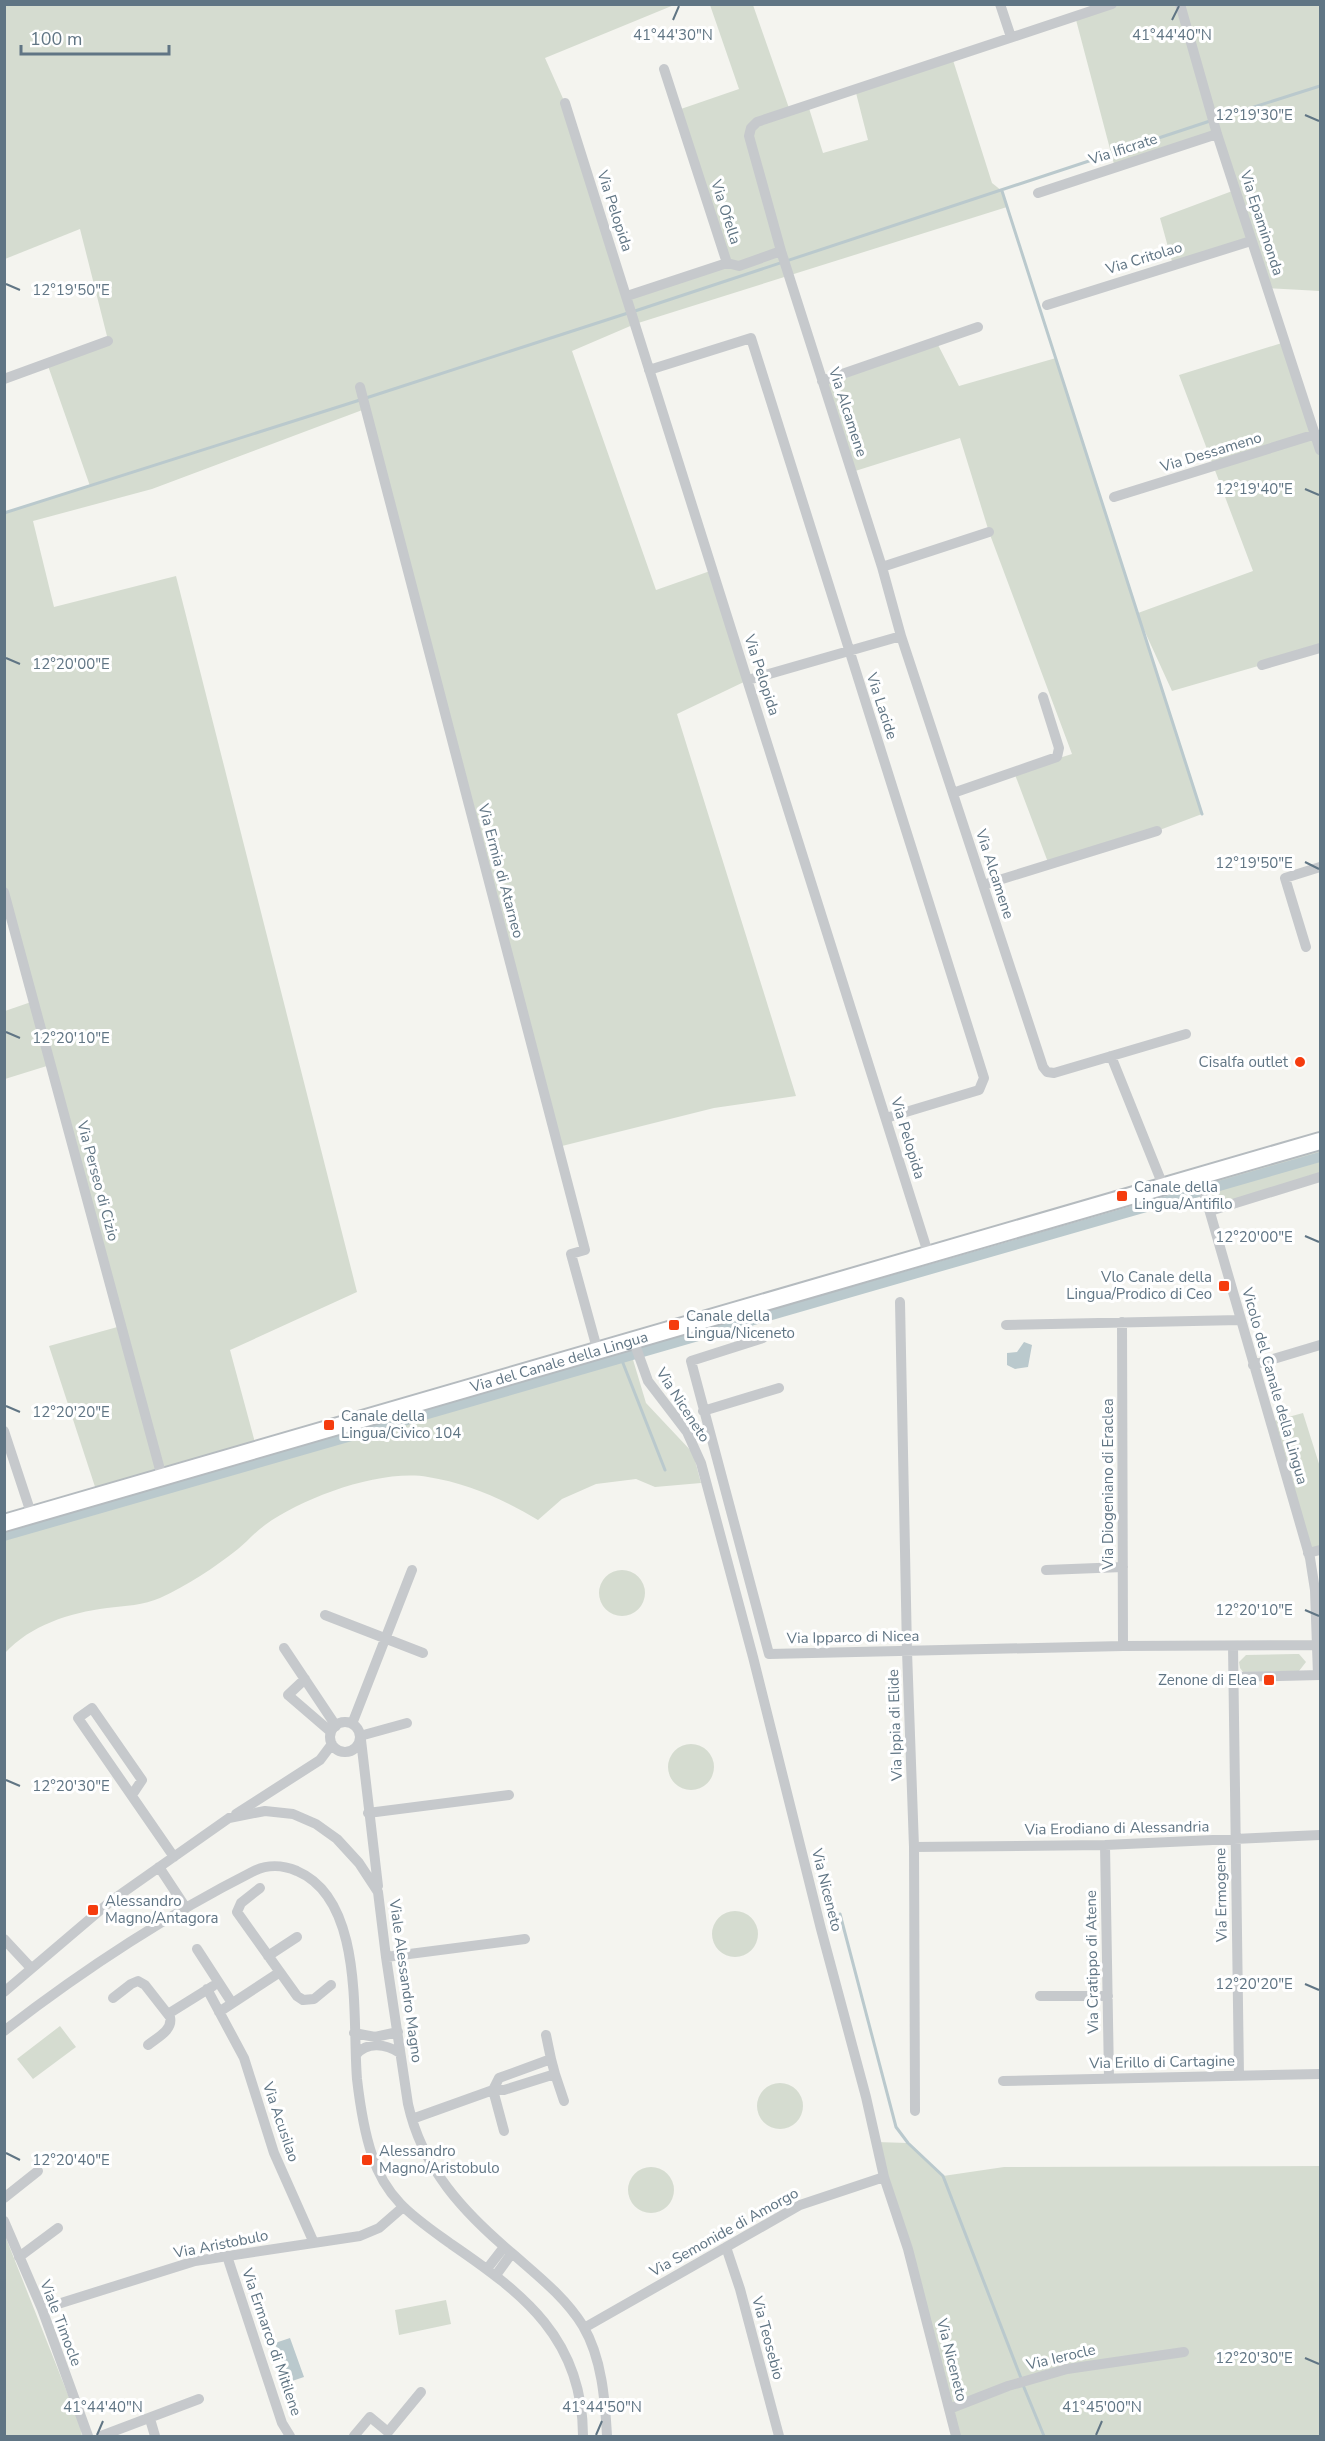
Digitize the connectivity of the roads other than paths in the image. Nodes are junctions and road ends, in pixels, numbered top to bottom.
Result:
1 (1000, 4) edge
2 (1112, 4) edge
3 (1180, 4) edge
4 (1011, 37) junction
5 (664, 69) dead end
6 (565, 103) dead end
7 (1217, 134) junction
8 (1038, 193) dead end
9 (1251, 241) junction
10 (781, 251) junction
11 (727, 263) junction
12 (627, 296) junction
13 (1047, 305) dead end
14 (978, 327) dead end
15 (108, 341) dead end
16 (649, 370) junction
17 (4, 379) edge
18 (822, 381) junction
19 (360, 387) dead end
20 (1316, 434) junction
21 (1320, 450) edge
22 (1114, 497) dead end
23 (989, 532) dead end
24 (882, 567) junction
25 (901, 636) junction
26 (1320, 648) edge
27 (849, 650) junction
28 (1262, 665) dead end
29 (748, 680) junction
30 (1043, 697) dead end
31 (953, 793) junction
32 (1157, 831) dead end
33 (1320, 867) edge
34 (983, 885) junction
35 (4, 892) edge
36 (1306, 947) dead end
37 (1186, 1034) dead end
38 (1111, 1056) junction
39 (886, 1118) junction
40 (1320, 1141) edge
41 (1320, 1177) edge
42 (1201, 1180) junction
43 (1164, 1188) junction
44 (1208, 1206) junction
45 (929, 1256) junction
46 (900, 1302) dead end
47 (1240, 1320) junction
48 (1122, 1322) junction
49 (1006, 1325) dead end
50 (764, 1338) dead end
51 (1320, 1345) edge
52 (636, 1346) junction
53 (598, 1352) junction
54 (1252, 1365) junction
55 (779, 1388) dead end
56 (704, 1411) junction
57 (4, 1431) edge
58 (162, 1477) junction
59 (32, 1516) junction
60 (4, 1523) edge
61 (1320, 1550) edge
62 (1308, 1553) junction
63 (1123, 1567) junction
64 (412, 1570) dead end
65 (1046, 1570) dead end
66 (325, 1615) dead end
67 (385, 1638) junction
68 (1317, 1645) junction
69 (1123, 1646) junction
70 (1233, 1646) junction
71 (284, 1648) dead end
72 (907, 1651) junction
73 (423, 1653) dead end
74 (769, 1654) junction
75 (753, 1657) junction
76 (1319, 1675) edge
77 (1234, 1677) junction
78 (305, 1679) junction
79 (407, 1723) dead end
80 (352, 1724) junction
81 (333, 1734) junction
82 (360, 1738) junction
83 (132, 1795) junction
84 (509, 1795) dead end
85 (368, 1813) junction
86 (229, 1818) junction
87 (1320, 1835) edge
88 (1235, 1840) junction
89 (1105, 1845) junction
90 (914, 1846) junction
91 (174, 1857) junction
92 (159, 1868) junction
93 (260, 1888) dead end
94 (378, 1892) junction
95 (186, 1908) junction
96 (297, 1937) dead end
97 (4, 1939) edge
98 (525, 1939) dead end
99 (197, 1949) dead end
100 (268, 1956) junction
101 (386, 1957) junction
102 (31, 1968) junction
103 (280, 1972) junction
104 (219, 1983) junction
105 (331, 1985) dead end
106 (207, 1989) junction
107 (4, 1992) edge
108 (1040, 1996) dead end
109 (1108, 1996) junction
110 (113, 1998) dead end
111 (232, 2003) junction
112 (219, 2012) junction
113 (168, 2014) junction
114 (4, 2031) edge
115 (398, 2032) junction
116 (354, 2033) junction
117 (546, 2036) dead end
118 (148, 2045) dead end
119 (400, 2053) junction
120 (356, 2055) junction
121 (551, 2059) junction
122 (555, 2074) junction
123 (1320, 2074) edge
124 (1239, 2076) junction
125 (1109, 2078) junction
126 (1003, 2081) dead end
127 (493, 2090) junction
128 (564, 2101) dead end
129 (915, 2111) dead end
130 (412, 2119) junction
131 (504, 2131) dead end
132 (38, 2171) dead end
133 (884, 2177) junction
134 (4, 2198) edge
135 (402, 2208) junction
136 (4, 2221) edge
137 (58, 2228) dead end
138 (314, 2243) junction
139 (726, 2247) junction
140 (508, 2250) junction
141 (226, 2256) junction
142 (19, 2257) junction
143 (492, 2272) junction
144 (42, 2309) junction
145 (584, 2328) junction
146 (1184, 2352) dead end
147 (421, 2392) dead end
148 (199, 2399) dead end
149 (949, 2409) junction
150 (150, 2419) junction
151 (88, 2436) edge
152 (101, 2436) edge
153 (155, 2436) edge
154 (290, 2436) edge
155 (354, 2436) edge
156 (583, 2436) edge
157 (607, 2436) edge
158 (779, 2436) edge
159 (956, 2436) edge

1 - 4 street
2 - 4 street, Via Alcamene
3 - 7 street, Via Epaminonda
4 - 10 street, Via Alcamene
5 - 11 street, Via Ofella
6 - 12 street, Via Pelopida
7 - 8 street, Via Ificrate
7 - 9 street, Via Epaminonda
9 - 13 street, Via Critolao
9 - 20 street, Via Epaminonda
10 - 11 street
10 - 18 street, Via Alcamene
11 - 12 street, Via Ofella
12 - 16 street, Via Pelopida
14 - 18 street
15 - 17 street
16 - 27 street, Via Lacide
16 - 29 street, Via Pelopida
18 - 24 street, Via Alcamene
19 - 53 street, Via Ermia di Atarneo
20 - 21 street, Via Epaminonda
20 - 22 street, Via Dessameno
23 - 24 street
24 - 25 street, Via Alcamene
25 - 27 street
25 - 31 street, Via Alcamene
26 - 28 street
27 - 29 street
27 - 39 street, Via Lacide
29 - 39 street, Via Pelopida
30 - 31 street
31 - 34 street, Via Alcamene
32 - 34 street
33 - 36 street
34 - 38 street, Via Alcamene
35 - 58 street, Via Perseo di Cizio
37 - 38 street
38 - 43 street
39 - 45 street, Via Pelopida
40 - 42 street, Via del Canale della Lingua
41 - 44 street
42 - 43 street, Via del Canale della Lingua
42 - 44 street, Vicolo del Canale della Lingua
43 - 45 street, Via del Canale della Lingua
44 - 47 street, Vicolo del Canale della Lingua
45 - 52 street, Via del Canale della Lingua
46 - 72 street, Via Ippia di Elide
47 - 48 street
47 - 54 street, Vicolo del Canale della Lingua
48 - 49 street
48 - 63 street, Via Diogeniano di Eraclea
50 - 56 street, Via Ipparco di Nicea
51 - 54 street
52 - 53 street, Via del Canale della Lingua
52 - 75 street, Via Niceneto
53 - 58 street, Via del Canale della Lingua
54 - 62 street, Vicolo del Canale della Lingua
55 - 56 street
56 - 74 street, Via Ipparco di Nicea
57 - 59 street
58 - 59 street, Via del Canale della Lingua
59 - 60 street, Via del Canale della Lingua
61 - 62 street
62 - 68 street, Vicolo del Canale della Lingua
63 - 65 street
63 - 69 street, Via Diogeniano di Eraclea
64 - 67 street
66 - 67 street
67 - 73 street
67 - 80 street
68 - 70 street, Via Ipparco di Nicea
68 - 76 street, Vicolo del Canale della Lingua
69 - 70 street, Via Ipparco di Nicea
69 - 72 street, Via Ipparco di Nicea
70 - 77 street, Via Ermogene
71 - 78 street
72 - 74 street, Via Ipparco di Nicea
72 - 90 street, Via Ippia di Elide
74 - 75 street
75 - 133 street, Via Niceneto
76 - 77 street
77 - 88 street, Via Ermogene
78 - 81 street
78 - 81 street
79 - 82 street
80 - 81 street
80 - 82 street
81 - 82 street
81 - 86 street
82 - 85 street
83 - 83 street
83 - 91 street
84 - 85 street
85 - 94 street
86 - 91 street, Viale Alessandro Magno
86 - 94 street, Viale Alessandro Magno
87 - 88 street, Via Erodiano di Alessandria
88 - 89 street, Via Erodiano di Alessandria
88 - 124 street, Via Ermogene
89 - 90 street, Via Erodiano di Alessandria
89 - 109 street, Via Cratippo di Atene
90 - 129 street, Via Ippia di Elide
91 - 92 street, Viale Alessandro Magno
92 - 95 street
92 - 102 street, Viale Alessandro Magno
93 - 100 street
94 - 101 street, Viale Alessandro Magno
95 - 114 street
95 - 116 street
96 - 100 street
97 - 102 street
98 - 101 street
99 - 104 street
100 - 103 street
101 - 115 street, Viale Alessandro Magno
102 - 107 street, Viale Alessandro Magno
103 - 105 street
103 - 111 street
104 - 106 street
104 - 111 street
106 - 112 street, Via Acusilao
106 - 113 street
108 - 109 street
109 - 125 street, Via Cratippo di Atene
110 - 113 street
111 - 112 street
112 - 138 street, Via Acusilao
113 - 118 street
115 - 116 street
115 - 119 street, Viale Alessandro Magno
116 - 120 street
117 - 121 street
119 - 120 street
119 - 130 street, Viale Alessandro Magno
120 - 135 street
121 - 122 street
121 - 127 street
122 - 127 street
122 - 128 street
123 - 124 street, Via Erillo di Cartagine
124 - 125 street, Via Erillo di Cartagine
125 - 126 street, Via Erillo di Cartagine
127 - 130 street
127 - 131 street
130 - 140 street, Viale Alessandro Magno
132 - 134 street
133 - 139 street, Via Semonide di Amorgo
133 - 149 street, Via Niceneto
135 - 138 street, Via Aristobulo
135 - 143 street
136 - 142 street, Viale Timocle
137 - 142 street
138 - 141 street, Via Aristobulo
139 - 145 street, Via Semonide di Amorgo
139 - 158 street, Via Teosebio
140 - 143 street
140 - 145 street, Viale Alessandro Magno
141 - 144 street, Via Aristobulo
141 - 154 street, Via Ermarco di Mitilene
142 - 144 street, Viale Timocle
143 - 156 street
144 - 151 street, Viale Timocle
145 - 157 street, Viale Alessandro Magno
146 - 149 street, Via Ierocle
147 - 155 street
148 - 150 street
149 - 159 street, Via Niceneto
150 - 152 street
150 - 153 street

